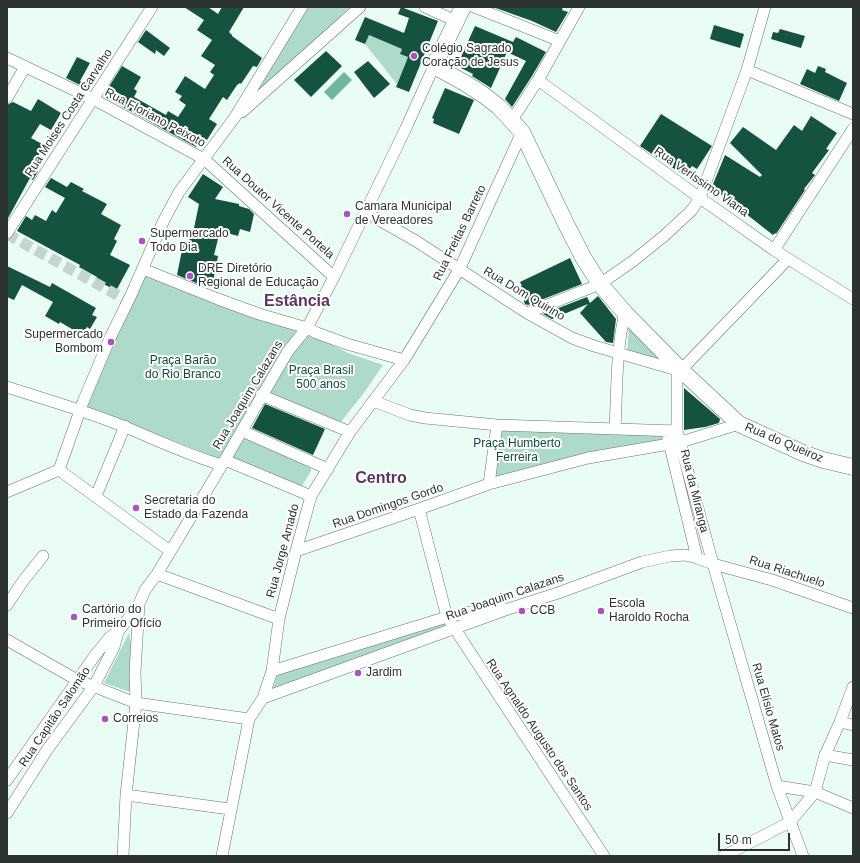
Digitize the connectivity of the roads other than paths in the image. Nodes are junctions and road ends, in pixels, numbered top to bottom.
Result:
1 (152, 7) edge
2 (302, 7) edge
3 (360, 7) edge
4 (425, 7) edge
5 (474, 7) edge
6 (578, 7) edge
7 (765, 7) edge
8 (459, 14) edge
9 (560, 41) junction
10 (7, 58) edge
11 (434, 66) junction
12 (25, 67) junction
13 (747, 70) junction
14 (538, 80) junction
15 (7, 98) edge
16 (93, 99) junction
17 (853, 114) edge
18 (235, 117) junction
19 (517, 126) junction
20 (853, 129) edge
21 (204, 159) junction
22 (700, 198) junction
23 (365, 212) junction
24 (7, 233) edge
25 (774, 250) junction
26 (788, 259) junction
27 (143, 269) junction
28 (459, 270) junction
29 (334, 277) junction
30 (600, 284) junction
31 (853, 299) edge
32 (527, 313) junction
33 (625, 313) junction
34 (307, 328) junction
35 (619, 354) junction
36 (404, 360) junction
37 (679, 370) junction
38 (7, 388) edge
39 (261, 395) junction
40 (373, 401) junction
41 (80, 410) junction
42 (739, 424) junction
43 (497, 425) junction
44 (125, 426) junction
45 (615, 429) junction
46 (242, 431) junction
47 (672, 431) junction
48 (350, 432) junction
49 (681, 442) junction
50 (669, 445) junction
51 (223, 462) junction
52 (853, 467) edge
53 (328, 469) junction
54 (59, 470) junction
55 (489, 484) junction
56 (7, 492) edge
57 (96, 496) junction
58 (311, 496) junction
59 (419, 509) junction
60 (296, 550) junction
61 (170, 552) junction
62 (43, 556) dead end
63 (697, 558) junction
64 (713, 564) junction
65 (156, 574) junction
66 (529, 602) junction
67 (139, 604) junction
68 (7, 605) edge
69 (853, 608) edge
70 (446, 617) junction
71 (279, 619) junction
72 (453, 628) junction
73 (118, 632) junction
74 (7, 640) edge
75 (272, 671) junction
76 (77, 680) junction
77 (94, 686) junction
78 (853, 686) edge
79 (262, 698) junction
80 (136, 703) junction
81 (249, 719) junction
82 (840, 722) junction
83 (853, 725) edge
84 (825, 755) junction
85 (853, 760) edge
86 (7, 780) edge
87 (776, 786) junction
88 (815, 792) junction
89 (126, 795) junction
90 (853, 808) edge
91 (230, 809) junction
92 (7, 813) edge
93 (790, 822) junction
94 (123, 856) edge
95 (222, 856) edge
96 (604, 856) edge
97 (724, 856) edge
98 (803, 856) edge

1 - 16 street, Rua Moises Costa Carvalho
2 - 18 street
3 - 18 street
4 - 8 street
5 - 9 street
6 - 9 street, Rua Freitas Barreto
7 - 13 street
8 - 11 street
9 - 14 street, Rua Freitas Barreto
10 - 12 street, Rua Floriano Peixoto
11 - 19 street, Rua do Queiroz
11 - 23 street, Rua Joaquim Calazans
12 - 15 street
12 - 16 street, Rua Floriano Peixoto
13 - 17 street
13 - 22 street
14 - 19 street, Rua Freitas Barreto
14 - 22 street, Rua Veríssimo Viana
16 - 21 street, Rua Floriano Peixoto
16 - 24 street, Rua Moises Costa Carvalho
18 - 21 street
19 - 28 street, Rua Freitas Barreto
19 - 30 street, Rua do Queiroz
20 - 25 street
21 - 27 street
21 - 29 street, Rua Doutor Vicente Portela
22 - 25 street, Rua Veríssimo Viana
22 - 30 street
23 - 28 street, Rua Dom Quirino
23 - 29 street, Rua Joaquim Calazans
25 - 26 street, Rua Veríssimo Viana
26 - 31 street, Rua Veríssimo Viana
26 - 37 street
27 - 34 street
27 - 41 street
28 - 32 street, Rua Dom Quirino
28 - 36 street, Rua Freitas Barreto
29 - 34 street, Rua Joaquim Calazans
30 - 32 street
30 - 33 street, Rua do Queiroz
32 - 35 street, Rua Dom Quirino
33 - 35 street
33 - 37 street, Rua do Queiroz
34 - 36 street
34 - 39 street, Rua Joaquim Calazans
35 - 37 street, Rua Dom Quirino
35 - 45 street
36 - 40 street, Rua Freitas Barreto
37 - 42 street, Rua do Queiroz
37 - 47 street
38 - 41 street, Rua Joaquim Calazans
39 - 46 street, Rua Joaquim Calazans
39 - 48 street
40 - 43 street
40 - 48 street, Rua Jorge Amado
41 - 44 street, Rua Joaquim Calazans
41 - 54 street
42 - 49 street
42 - 52 street, Rua do Queiroz
43 - 45 street
43 - 55 street
44 - 51 street, Rua Joaquim Calazans
44 - 57 street
45 - 47 street
46 - 51 street, Rua Joaquim Calazans
46 - 53 street
47 - 49 street, Rua da Miranga
47 - 50 street, Rua da Miranga
48 - 53 street, Rua Jorge Amado
49 - 50 street
49 - 64 street, Rua da Miranga
50 - 55 street
50 - 63 street, Rua da Miranga
51 - 58 street
51 - 61 street, Rua Capitão Salomão
53 - 58 street, Rua Jorge Amado
54 - 56 street
54 - 57 street
55 - 59 street, Rua Domingos Gordo
57 - 61 street
58 - 60 street, Rua Jorge Amado
59 - 60 street, Rua Domingos Gordo
59 - 70 street, Rua Agnaldo Augusto dos Santos
60 - 71 street, Rua Jorge Amado
61 - 65 street, Rua Capitão Salomão
62 - 68 street
63 - 64 street, Rua Joaquim Calazans
63 - 66 street, Rua Joaquim Calazans
64 - 69 street, Rua Riachuelo
64 - 87 street, Rua Elísio Matos
65 - 67 street, Rua Capitão Salomão
65 - 71 street
66 - 70 street
66 - 72 street, Rua Joaquim Calazans
67 - 73 street, Rua Capitão Salomão
67 - 80 street
70 - 72 street, Rua Agnaldo Augusto dos Santos
70 - 75 street
71 - 75 street, Rua Jorge Amado
72 - 79 street, Rua Joaquim Calazans
72 - 96 street, Rua Agnaldo Augusto dos Santos
73 - 76 street, Rua Capitão Salomão
73 - 77 street, Rua Capitão Salomão
74 - 76 street
75 - 79 street, Rua Jorge Amado
76 - 77 street
76 - 86 street, Rua Capitão Salomão
77 - 80 street
77 - 92 street, Rua Capitão Salomão
78 - 82 street
79 - 81 street, Rua Jorge Amado
80 - 81 street
80 - 89 street
81 - 91 street, Rua Jorge Amado
82 - 83 street
82 - 84 street
84 - 85 street
84 - 88 street
87 - 88 street
87 - 93 street, Rua Elísio Matos
88 - 90 street
88 - 93 street
89 - 91 street
89 - 94 street
91 - 95 street, Rua Jorge Amado
93 - 97 street
93 - 98 street, Rua Elísio Matos

